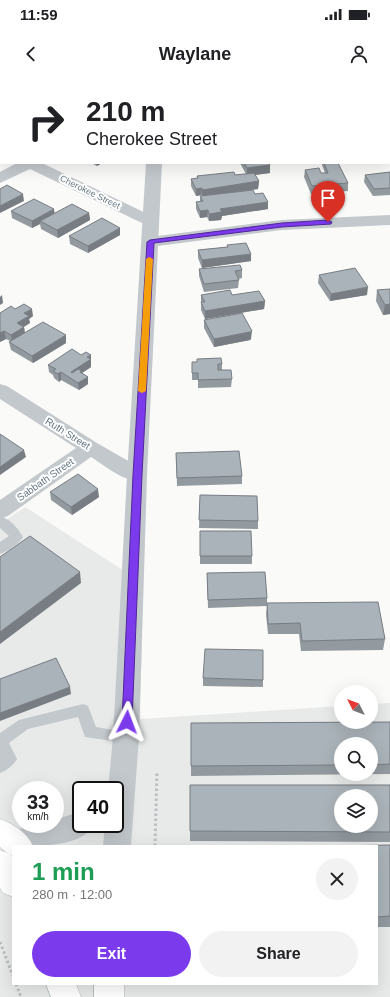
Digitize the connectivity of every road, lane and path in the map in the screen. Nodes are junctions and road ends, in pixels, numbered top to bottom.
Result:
1 (28, 164) edge
2 (32, 164) edge
3 (154, 164) edge
4 (0, 178) edge
5 (390, 220) edge
6 (150, 232) junction
7 (0, 390) edge
8 (90, 448) junction
9 (138, 475) junction
10 (0, 511) edge
11 (0, 521) edge
12 (0, 549) edge
13 (126, 737) junction
14 (0, 766) edge
15 (157, 771) dead end
16 (121, 781) edge
17 (72, 828) edge
18 (118, 833) edge
19 (8, 845) edge
20 (118, 845) edge
21 (155, 845) edge
22 (12, 876) edge
23 (0, 942) edge
24 (12, 973) edge
25 (16, 985) edge
26 (61, 985) edge
27 (109, 985) edge
28 (21, 997) edge
29 (66, 997) edge
30 (109, 997) edge

1 - 4 street
2 - 6 street, Cherokee Street
3 - 6 street
5 - 6 street
6 - 9 street
7 - 8 street, Ruth Street
8 - 9 street, Ruth Street
8 - 10 street, Sabbath Street
9 - 13 street
11 - 12 lane
13 - 14 lane
13 - 16 street
15 - 21 path
17 - 19 street
18 - 20 street
19 - 22 main road
23 - 24 path
25 - 28 path
26 - 29 main road
27 - 30 main road

